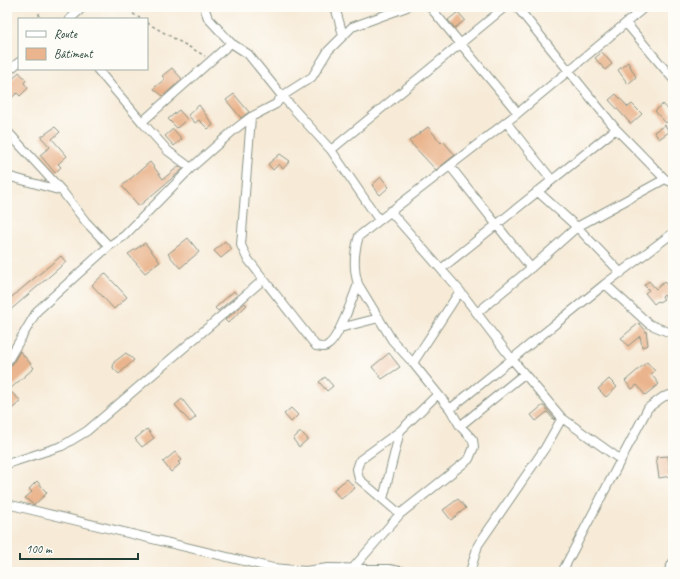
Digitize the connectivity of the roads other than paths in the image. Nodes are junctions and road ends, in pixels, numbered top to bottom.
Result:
1 (83, 7) edge
2 (204, 7) edge
3 (335, 7) edge
4 (407, 7) edge
5 (430, 7) edge
6 (505, 7) edge
7 (645, 7) edge
8 (520, 8) edge
9 (71, 18) edge
10 (626, 23) junction
11 (343, 35) junction
12 (231, 43) junction
13 (459, 43) junction
14 (18, 63) edge
15 (98, 70) edge
16 (568, 71) junction
17 (7, 72) edge
18 (673, 79) edge
19 (282, 96) junction
20 (518, 113) junction
21 (251, 117) junction
22 (142, 122) junction
23 (506, 122) junction
24 (616, 129) junction
25 (7, 131) edge
26 (331, 150) junction
27 (450, 166) junction
28 (191, 168) junction
29 (7, 176) edge
30 (665, 179) junction
31 (552, 180) junction
32 (673, 183) edge
33 (62, 191) junction
34 (537, 191) junction
35 (390, 211) junction
36 (379, 220) junction
37 (496, 224) junction
38 (576, 227) junction
39 (673, 233) edge
40 (109, 246) junction
41 (531, 268) junction
42 (441, 269) junction
43 (621, 273) junction
44 (263, 280) junction
45 (358, 284) junction
46 (605, 284) junction
47 (460, 291) junction
48 (478, 312) junction
49 (379, 318) junction
50 (340, 328) junction
51 (673, 334) edge
52 (511, 358) junction
53 (7, 362) edge
54 (414, 363) junction
55 (524, 374) junction
56 (673, 394) edge
57 (437, 395) junction
58 (450, 409) junction
59 (562, 418) junction
60 (460, 426) junction
61 (400, 431) junction
62 (621, 460) junction
63 (7, 464) edge
64 (383, 499) junction
65 (7, 504) edge
66 (400, 514) junction
67 (673, 562) edge
68 (354, 570) edge
69 (305, 572) edge
70 (405, 572) edge
71 (470, 572) edge
72 (562, 572) edge
73 (668, 572) edge

1 - 9 street
2 - 12 street
3 - 11 street
4 - 11 street
5 - 13 street
6 - 13 street
7 - 10 street
8 - 16 street
10 - 16 street
10 - 18 street
11 - 19 street
12 - 19 street
12 - 22 street
13 - 20 street
13 - 26 street
14 - 17 street
15 - 22 street
16 - 20 street
16 - 24 street
19 - 21 street
19 - 26 street
20 - 23 street
21 - 28 street
21 - 44 street
22 - 28 street
23 - 27 street
23 - 31 street
24 - 30 street
24 - 31 street
25 - 33 street
26 - 36 street
27 - 35 street
27 - 37 street
28 - 40 street
29 - 33 street
30 - 32 street
30 - 38 street
31 - 34 street
33 - 40 street
34 - 37 street
34 - 38 street
35 - 36 street
35 - 42 street
36 - 45 street
37 - 41 street
37 - 42 street
38 - 41 street
38 - 43 street
39 - 43 street
40 - 53 street
41 - 48 street
42 - 47 street
43 - 46 street
44 - 50 street
44 - 63 street
45 - 49 street
45 - 50 street
46 - 51 street
46 - 52 street
47 - 48 street
47 - 54 street
48 - 52 street
49 - 50 street
49 - 54 street
52 - 55 street
52 - 58 street
54 - 57 street
55 - 59 street
55 - 60 street
56 - 62 street
57 - 58 street
57 - 61 street
58 - 60 street
59 - 62 street
59 - 71 street
60 - 66 street
61 - 64 street
61 - 64 street
62 - 72 street
64 - 66 street
65 - 69 street
66 - 68 street
67 - 73 street
68 - 69 street
68 - 70 street

